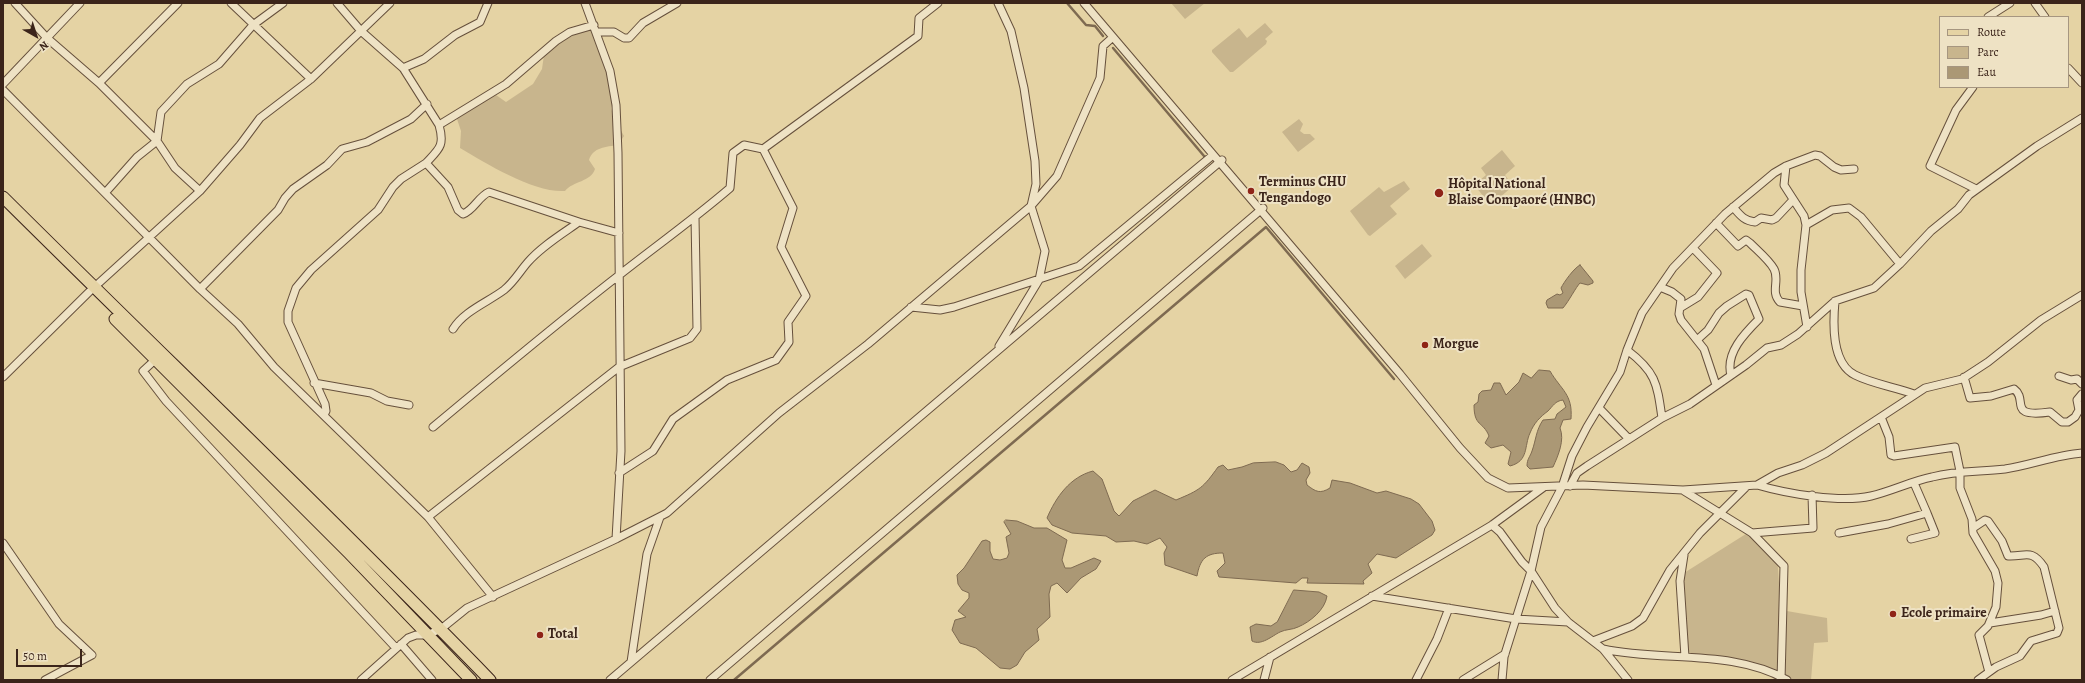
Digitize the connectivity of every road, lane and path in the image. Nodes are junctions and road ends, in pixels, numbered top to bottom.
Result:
1 (15, 3) edge
2 (80, 3) edge
3 (178, 3) edge
4 (231, 3) edge
5 (283, 3) edge
6 (337, 3) edge
7 (390, 3) edge
8 (488, 3) edge
9 (585, 3) edge
10 (677, 3) edge
11 (938, 3) edge
12 (998, 3) edge
13 (1084, 3) edge
14 (2010, 3) edge
15 (2034, 3) edge
16 (1990, 16) edge
17 (2044, 16) edge
18 (253, 25) junction
19 (595, 28) junction
20 (361, 31) junction
21 (47, 38) junction
22 (1113, 38) junction
23 (402, 68) junction
24 (2069, 69) edge
25 (311, 80) junction
26 (99, 83) junction
27 (2082, 83) edge
28 (3, 84) edge
29 (1972, 88) edge
30 (3, 90) edge
31 (427, 104) junction
32 (2082, 118) edge
33 (439, 125) junction
34 (157, 140) junction
35 (763, 149) junction
36 (1213, 155) junction
37 (1221, 161) junction
38 (426, 163) junction
39 (1786, 166) junction
40 (1854, 170) dead end
41 (1976, 190) junction
42 (200, 191) junction
43 (105, 193) junction
44 (3, 198) edge
45 (1793, 200) junction
46 (1031, 206) junction
47 (3, 207) edge
48 (1733, 207) junction
49 (1262, 209) junction
50 (695, 217) junction
51 (579, 222) junction
52 (1716, 223) junction
53 (1806, 225) junction
54 (619, 233) junction
55 (150, 238) junction
56 (1692, 248) junction
57 (1900, 264) junction
58 (620, 274) junction
59 (1039, 280) junction
60 (1660, 287) junction
61 (91, 290) junction
62 (200, 290) junction
63 (2082, 295) edge
64 (1834, 301) junction
65 (1803, 306) junction
66 (911, 307) junction
67 (1680, 308) junction
68 (1807, 327) junction
69 (453, 329) dead end
70 (1697, 340) junction
71 (1627, 350) junction
72 (996, 352) junction
73 (156, 359) junction
74 (619, 367) junction
75 (1731, 375) junction
76 (2059, 376) dead end
77 (3, 377) edge
78 (1964, 377) junction
79 (314, 383) junction
80 (2082, 384) edge
81 (1716, 385) junction
82 (1914, 394) junction
83 (2082, 394) edge
84 (409, 406) dead end
85 (1598, 408) junction
86 (324, 415) junction
87 (1881, 417) junction
88 (1662, 418) junction
89 (433, 427) dead end
90 (1629, 439) junction
91 (2082, 453) edge
92 (1960, 471) junction
93 (619, 473) junction
94 (1914, 483) junction
95 (1570, 486) junction
96 (1747, 486) junction
97 (1757, 486) junction
98 (1544, 487) junction
99 (1562, 487) junction
100 (1684, 490) junction
101 (1812, 495) junction
102 (1720, 513) junction
103 (1927, 513) junction
104 (428, 517) junction
105 (660, 517) junction
106 (1492, 525) junction
107 (1973, 528) junction
108 (1752, 533) junction
109 (1839, 533) dead end
110 (616, 539) junction
111 (1910, 539) dead end
112 (3, 543) edge
113 (1684, 554) junction
114 (1531, 571) junction
115 (493, 596) junction
116 (1372, 596) junction
117 (1449, 608) junction
118 (2055, 611) junction
119 (1516, 619) junction
120 (1568, 622) junction
121 (1990, 622) junction
122 (441, 630) junction
123 (427, 635) junction
124 (1593, 642) junction
125 (399, 646) junction
126 (1603, 649) junction
127 (1505, 654) junction
128 (1270, 657) junction
129 (1685, 657) junction
130 (631, 662) junction
131 (1989, 672) junction
132 (1783, 679) edge
133 (45, 680) edge
134 (361, 680) edge
135 (432, 680) edge
136 (471, 680) edge
137 (490, 680) edge
138 (610, 680) edge
139 (710, 680) edge
140 (1232, 680) edge
141 (1264, 680) edge
142 (1416, 680) edge
143 (1463, 680) edge
144 (1502, 680) edge
145 (1628, 680) edge
146 (1978, 680) edge

1 - 21 street
2 - 21 street
3 - 26 street
4 - 18 street
5 - 18 street
6 - 20 street
7 - 20 street
8 - 23 street
9 - 19 street
10 - 19 street
11 - 35 street
12 - 46 street
13 - 22 street
14 - 16 street
15 - 17 street
18 - 25 street
18 - 34 street
19 - 33 street
19 - 54 street
20 - 23 street
20 - 25 street
21 - 26 street
21 - 28 street
22 - 36 street
22 - 46 street
23 - 31 street
24 - 27 street
25 - 42 street
26 - 34 street
29 - 41 street
30 - 43 street
31 - 33 street
31 - 62 street
32 - 41 street
33 - 38 street
34 - 42 street
34 - 43 street
35 - 50 street
35 - 93 street
36 - 37 street
36 - 59 street
37 - 49 street
37 - 72 street
38 - 51 street
38 - 79 street
39 - 40 street
39 - 45 street
39 - 48 street
41 - 57 street
42 - 55 street
43 - 55 street
44 - 61 main road
45 - 48 street
45 - 53 street
46 - 59 street
46 - 66 street
47 - 61 main road
48 - 52 street
49 - 98 street
49 - 139 street
50 - 58 street
50 - 74 street
51 - 54 street
51 - 69 street
52 - 56 street
52 - 65 street
53 - 57 street
53 - 65 street
54 - 58 street
55 - 61 street
55 - 62 street
56 - 60 street
56 - 67 street
57 - 64 street
58 - 74 street
58 - 89 street
59 - 66 street
59 - 72 street
60 - 67 street
60 - 71 street
61 - 73 main road
61 - 77 street
61 - 122 main road
62 - 86 street
63 - 78 street
64 - 68 street
64 - 82 street
65 - 68 street
66 - 105 street
67 - 70 street
68 - 75 street
70 - 75 street
70 - 81 street
71 - 85 street
71 - 88 street
72 - 130 street
73 - 123 main road
73 - 125 street
74 - 93 street
74 - 104 street
75 - 81 street
76 - 80 street
78 - 82 street
78 - 83 street
79 - 84 street
79 - 86 street
81 - 88 street
82 - 87 street
85 - 90 street
85 - 99 street
86 - 104 street
87 - 92 street
87 - 97 street
88 - 90 street
90 - 95 street
91 - 92 street
92 - 94 street
92 - 107 street
93 - 110 street
94 - 101 street
94 - 103 street
95 - 99 street
95 - 100 street
96 - 97 street
96 - 100 street
96 - 102 street
97 - 101 street
98 - 99 street
98 - 106 street
99 - 114 street
100 - 102 street
101 - 108 street
102 - 108 street
102 - 113 street
103 - 109 street
103 - 111 street
104 - 115 street
105 - 110 street
105 - 130 street
106 - 114 street
106 - 116 street
107 - 118 street
107 - 121 street
108 - 132 street
110 - 115 street
112 - 133 street
113 - 124 street
113 - 129 street
114 - 119 street
114 - 120 street
115 - 122 street
116 - 117 street
116 - 128 street
117 - 119 street
117 - 142 street
118 - 121 street
118 - 131 street
119 - 120 street
119 - 127 street
120 - 124 street
121 - 131 street
122 - 123 street
122 - 137 main road
123 - 125 street
123 - 136 main road
124 - 126 street
125 - 134 street
125 - 135 street
126 - 129 street
126 - 145 street
127 - 143 street
127 - 144 street
128 - 140 street
128 - 141 street
129 - 132 street
130 - 138 street
131 - 146 street

